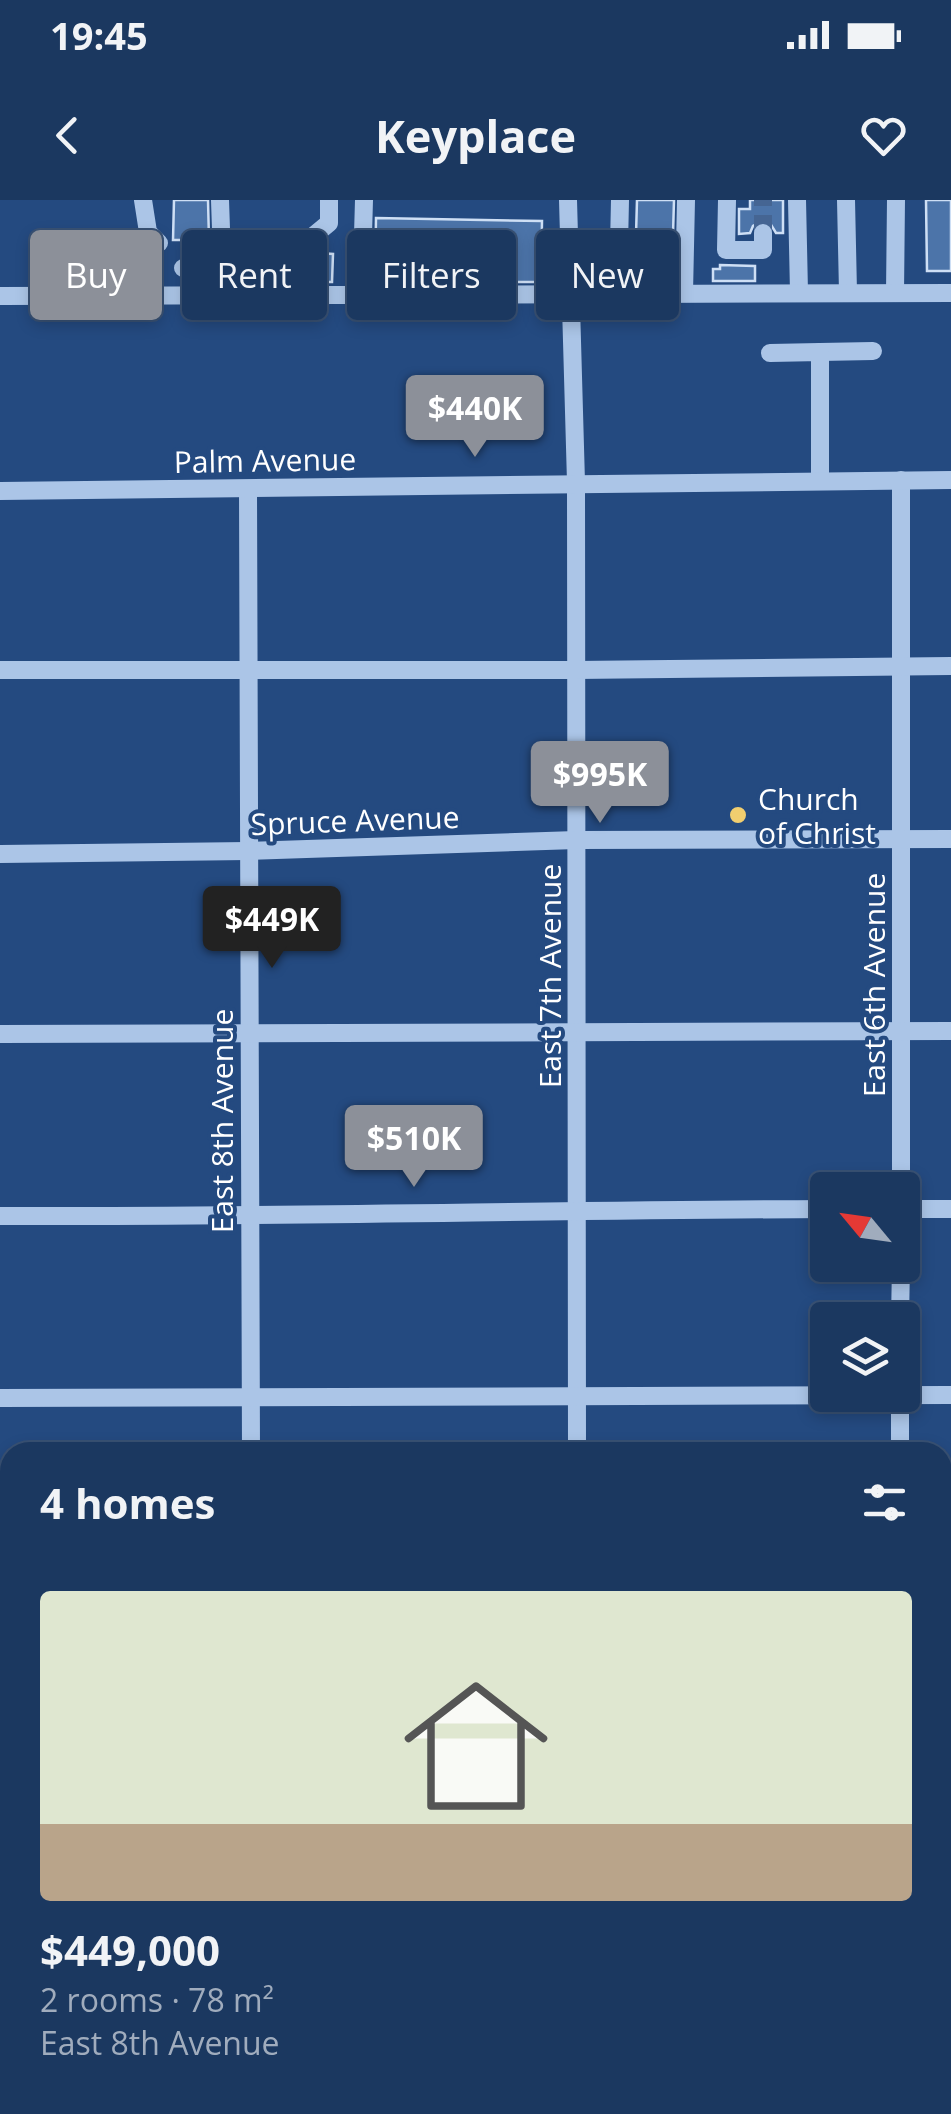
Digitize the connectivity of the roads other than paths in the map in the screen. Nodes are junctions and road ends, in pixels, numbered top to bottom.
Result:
1 (143, 200) edge
2 (220, 200) edge
3 (329, 200) edge
4 (364, 200) edge
5 (568, 200) edge
6 (620, 200) edge
7 (686, 200) edge
8 (726, 200) edge
9 (798, 200) edge
10 (846, 200) edge
11 (896, 200) edge
12 (148, 230) edge
13 (221, 230) edge
14 (321, 230) edge
15 (363, 230) edge
16 (568, 230) edge
17 (619, 230) edge
18 (763, 233) dead end
19 (536, 292) edge
20 (679, 292) edge
21 (684, 292) junction
22 (799, 292) junction
23 (848, 292) junction
24 (894, 292) junction
25 (951, 293) edge
26 (0, 296) edge
27 (182, 296) edge
28 (327, 296) edge
29 (570, 320) edge
30 (873, 351) dead end
31 (820, 352) junction
32 (770, 353) dead end
33 (820, 480) junction
34 (900, 480) junction
35 (951, 480) edge
36 (576, 482) junction
37 (248, 489) junction
38 (0, 490) edge
39 (901, 666) junction
40 (951, 666) edge
41 (0, 670) edge
42 (248, 670) junction
43 (576, 670) junction
44 (951, 839) edge
45 (576, 840) junction
46 (901, 840) junction
47 (248, 851) junction
48 (0, 854) edge
49 (249, 1031) junction
50 (951, 1031) edge
51 (901, 1032) junction
52 (576, 1033) junction
53 (0, 1034) edge
54 (901, 1172) edge
55 (810, 1209) edge
56 (920, 1209) edge
57 (951, 1209) edge
58 (576, 1210) junction
59 (0, 1216) edge
60 (249, 1217) junction
61 (951, 1395) edge
62 (576, 1396) junction
63 (810, 1396) edge
64 (920, 1396) edge
65 (251, 1397) junction
66 (0, 1398) edge
67 (900, 1412) edge
68 (251, 1442) edge
69 (576, 1442) edge
70 (900, 1442) edge

1 - 12 street
2 - 13 street
3 - 14 street
4 - 15 street
5 - 16 street, East 7th Avenue
6 - 17 street
7 - 21 street
8 - 18 street
9 - 22 street
10 - 23 street
11 - 24 street
19 - 28 street
20 - 21 street
21 - 22 street
22 - 23 street
23 - 24 street
24 - 25 street
26 - 27 street
29 - 36 street, East 7th Avenue
30 - 31 street
31 - 32 street
31 - 33 street
33 - 34 street, Palm Avenue
33 - 36 street, Palm Avenue
34 - 35 street, Palm Avenue
34 - 39 street, East 6th Avenue
36 - 37 street, Palm Avenue
36 - 43 street, East 7th Avenue
37 - 38 street, Palm Avenue
37 - 42 street, East 8th Avenue
39 - 40 street
39 - 43 street
39 - 46 street, East 6th Avenue
41 - 42 street
42 - 43 street
42 - 47 street, East 8th Avenue
43 - 45 street, East 7th Avenue
44 - 46 street, Spruce Avenue
45 - 46 street, Spruce Avenue
45 - 47 street, Spruce Avenue
45 - 52 street, East 7th Avenue
46 - 51 street, East 6th Avenue
47 - 48 street, Spruce Avenue
47 - 49 street, East 8th Avenue
49 - 52 street
49 - 53 street
49 - 60 street, East 8th Avenue
50 - 51 street
51 - 52 street
51 - 54 street, East 6th Avenue
52 - 58 street, East 7th Avenue
55 - 58 street
56 - 57 street
58 - 60 street
58 - 62 street, East 7th Avenue
59 - 60 street
60 - 65 street, East 8th Avenue
61 - 64 street
62 - 63 street
62 - 65 street
62 - 69 street, East 7th Avenue
65 - 66 street
65 - 68 street, East 8th Avenue
67 - 70 street

